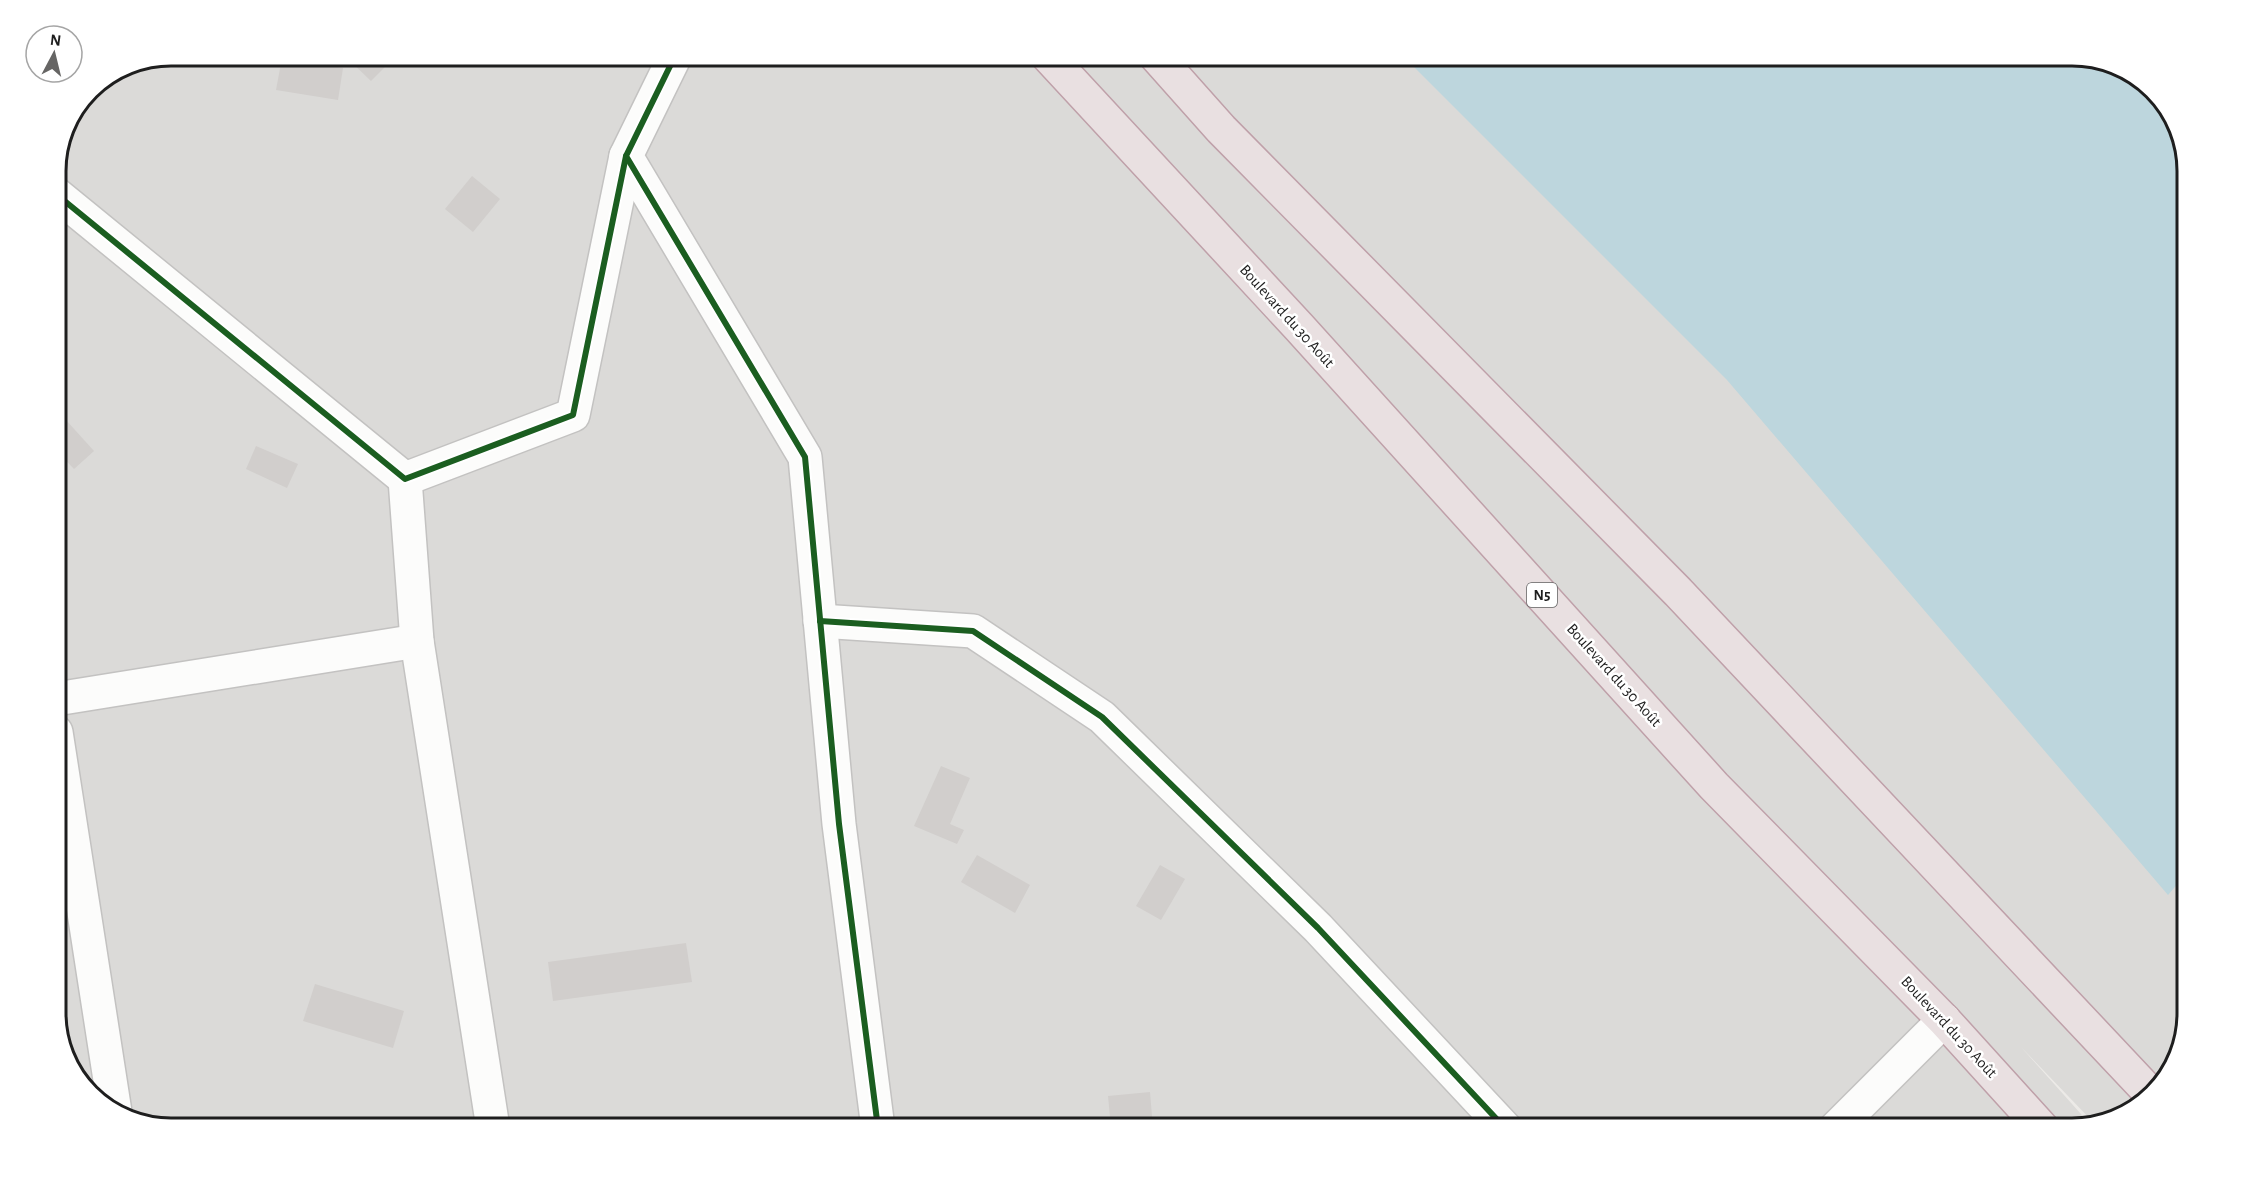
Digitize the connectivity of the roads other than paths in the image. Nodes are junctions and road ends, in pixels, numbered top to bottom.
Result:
1 (670, 66) edge
2 (1057, 66) edge
3 (1165, 66) edge
4 (626, 156) junction
5 (66, 203) edge
6 (405, 479) junction
7 (820, 621) junction
8 (417, 641) junction
9 (66, 697) edge
10 (66, 796) edge
11 (1944, 1020) junction
12 (2145, 1088) edge
13 (113, 1100) edge
14 (491, 1118) edge
15 (877, 1118) edge
16 (1495, 1118) edge
17 (1846, 1118) edge
18 (2033, 1118) edge

1 - 4 street
2 - 11 highway, Boulevard du 30 Août / N5
3 - 12 highway
4 - 6 street
4 - 7 street
5 - 6 street
6 - 8 street
7 - 15 street
7 - 16 street
8 - 9 street
8 - 14 street
10 - 13 street
11 - 17 street
11 - 18 highway, Boulevard du 30 Août / N5

